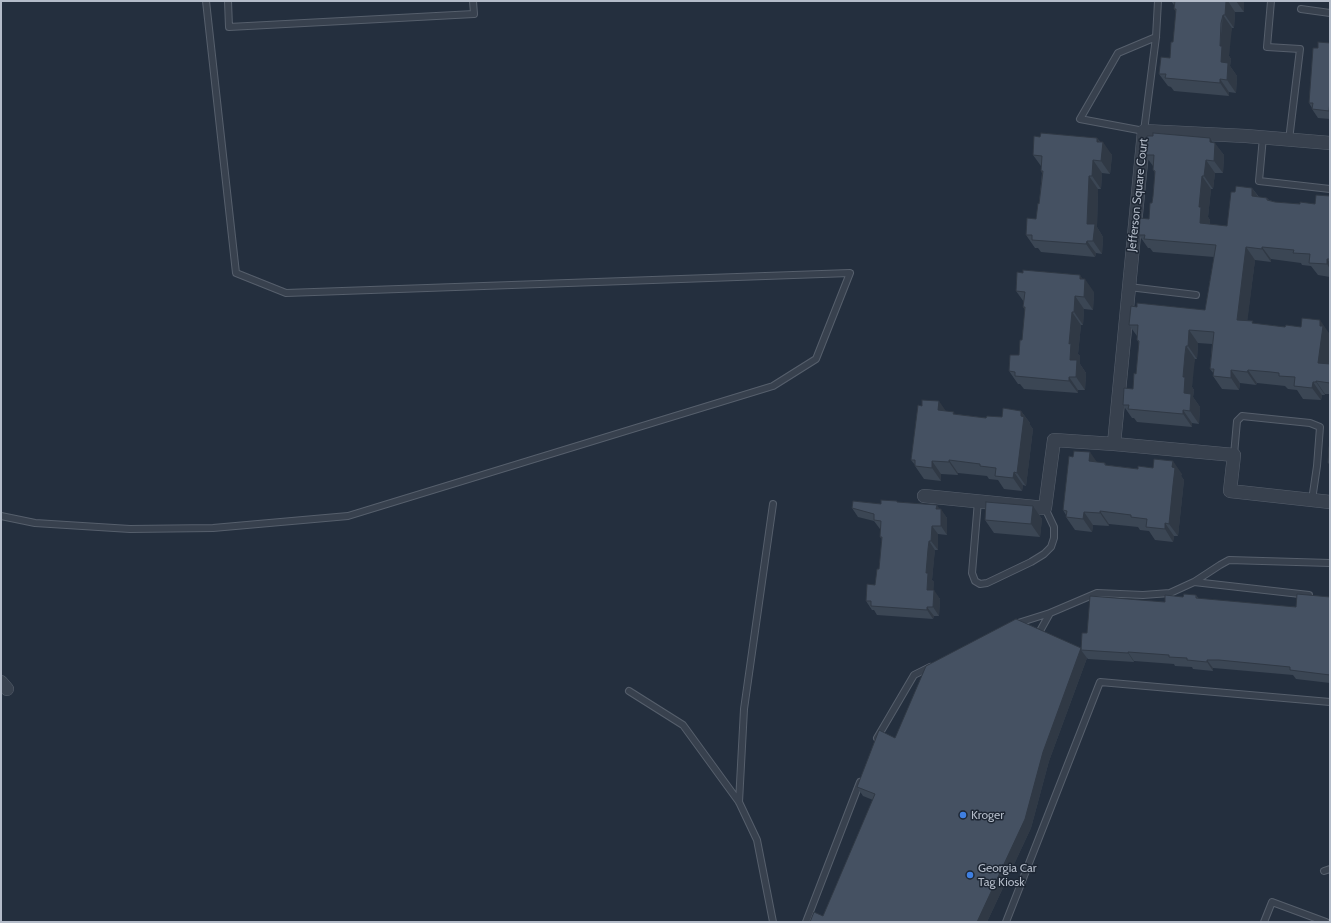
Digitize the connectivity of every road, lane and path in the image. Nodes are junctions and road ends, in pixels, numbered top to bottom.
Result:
1 (206, 1) edge
2 (228, 1) edge
3 (473, 1) edge
4 (1158, 1) edge
5 (1271, 1) edge
6 (1300, 9) dead end
7 (1330, 13) edge
8 (1156, 37) junction
9 (1144, 131) junction
10 (1263, 137) junction
11 (1290, 140) junction
12 (1330, 143) edge
13 (1330, 189) edge
14 (1129, 287) junction
15 (1196, 295) dead end
16 (1114, 444) junction
17 (1234, 455) junction
18 (924, 496) dead end
19 (1312, 500) junction
20 (978, 502) junction
21 (1330, 502) edge
22 (773, 504) dead end
23 (1045, 508) junction
24 (1, 516) edge
25 (1330, 563) edge
26 (1194, 582) junction
27 (1309, 595) edge
28 (1050, 613) junction
29 (1011, 625) edge
30 (1040, 631) edge
31 (935, 664) edge
32 (629, 691) dead end
33 (1330, 702) edge
34 (874, 745) edge
35 (863, 774) edge
36 (739, 802) junction
37 (1330, 869) edge
38 (1324, 872) dead end
39 (1266, 921) edge
40 (773, 922) edge
41 (806, 922) edge
42 (1006, 922) edge
43 (1326, 922) edge

1 - 24 lane
2 - 3 lane
4 - 8 lane
5 - 11 lane
6 - 7 lane
8 - 9 lane
8 - 9 lane
9 - 10 street, Jefferson Square Court
9 - 14 street, Jefferson Square Court
10 - 11 street, Jefferson Square Court
10 - 13 lane
11 - 12 street, Jefferson Square Court
14 - 15 lane
14 - 16 street, Jefferson Square Court
16 - 17 street
16 - 23 street
17 - 19 street
17 - 19 lane
18 - 20 street
19 - 21 street
20 - 23 street
20 - 23 lane
22 - 36 lane
25 - 26 lane
26 - 27 lane
26 - 28 lane
28 - 29 lane
28 - 30 lane
31 - 34 lane
32 - 36 lane
33 - 42 lane
35 - 41 lane
36 - 40 lane
37 - 38 lane
39 - 43 lane

